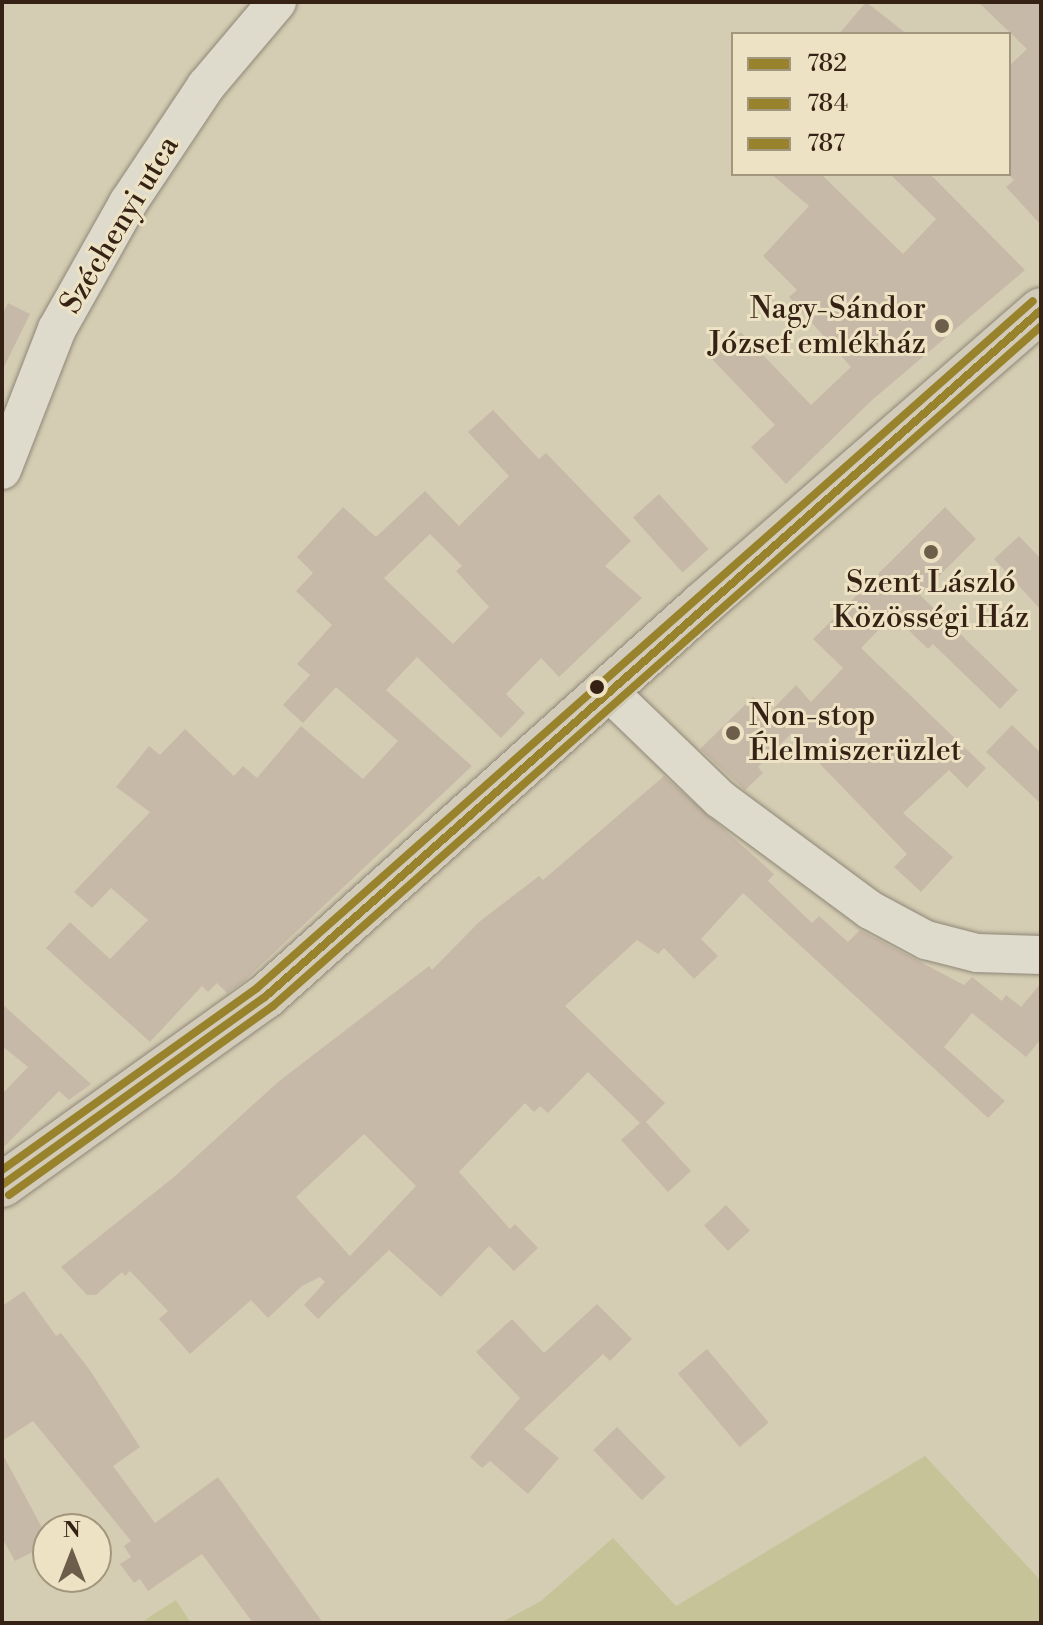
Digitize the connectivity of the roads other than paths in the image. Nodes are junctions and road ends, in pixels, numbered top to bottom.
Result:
1 (277, 2) edge
2 (1041, 310) edge
3 (2, 470) edge
4 (607, 690) junction
5 (1041, 955) edge
6 (2, 1185) edge

1 - 3 street, Széchenyi utca
2 - 4 main road
4 - 5 street
4 - 6 main road

